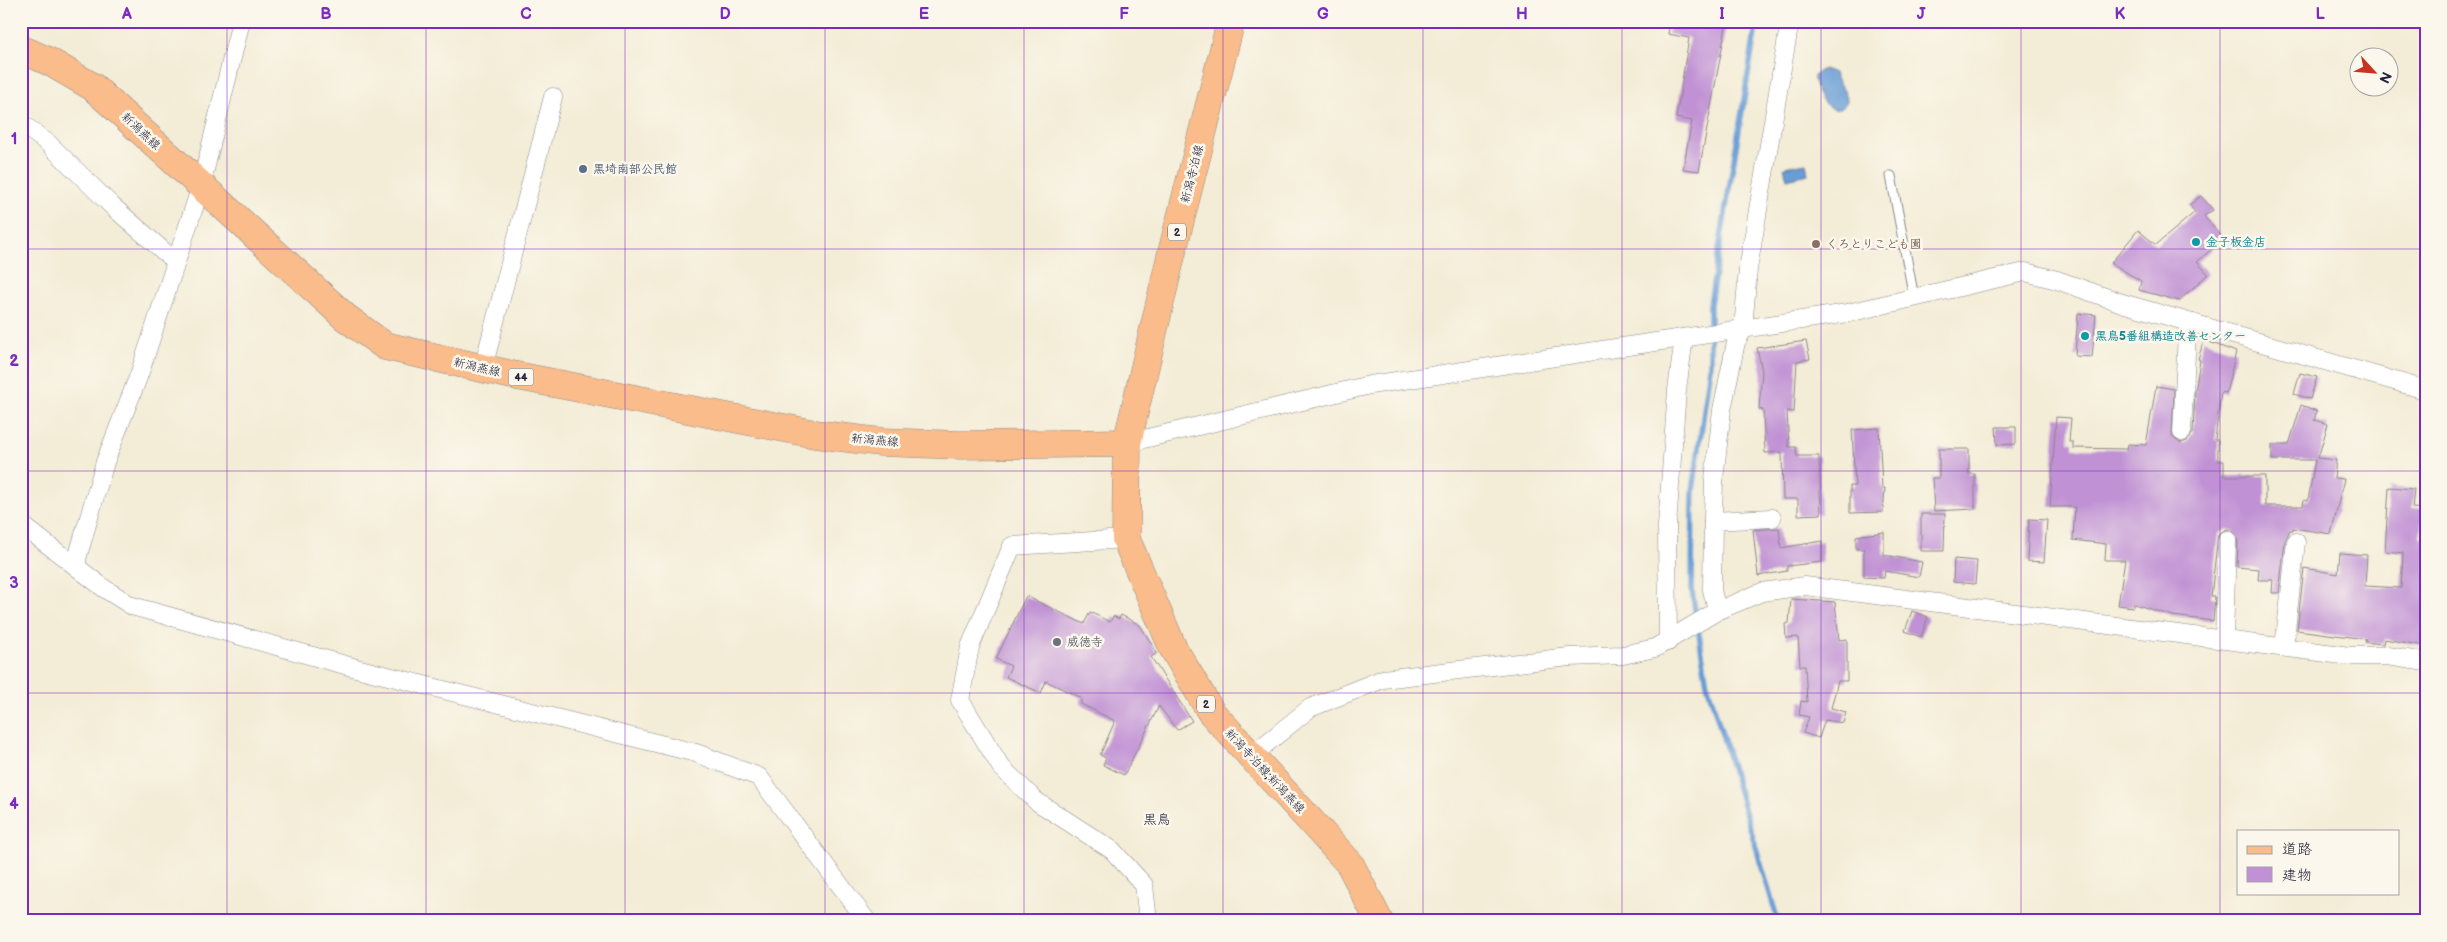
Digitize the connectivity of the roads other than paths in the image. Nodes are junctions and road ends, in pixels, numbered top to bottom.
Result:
1 (241, 21) edge
2 (1231, 21) edge
3 (1790, 21) edge
4 (21, 49) edge
5 (553, 97) dead end
6 (21, 123) edge
7 (1891, 176) dead end
8 (201, 186) junction
9 (176, 262) junction
10 (1914, 298) junction
11 (2193, 323) junction
12 (1738, 331) junction
13 (1688, 337) junction
14 (483, 368) junction
15 (2426, 390) edge
16 (2182, 432) dead end
17 (1127, 444) junction
18 (1772, 518) dead end
19 (1713, 521) junction
20 (21, 524) edge
21 (1126, 539) junction
22 (2227, 540) dead end
23 (2296, 542) dead end
24 (77, 567) junction
25 (1713, 615) junction
26 (1675, 638) junction
27 (2224, 639) junction
28 (2284, 647) junction
29 (2426, 662) edge
30 (1251, 756) junction
31 (867, 921) edge
32 (1148, 921) edge
33 (1379, 921) edge

1 - 8 street
2 - 17 main road, 新潟寺泊線 / 2
3 - 12 street
4 - 8 main road, 新潟燕線 / 44
5 - 14 street
6 - 9 street
7 - 10 lane
8 - 9 street
8 - 14 main road, 新潟燕線 / 44
9 - 24 street
10 - 11 street
10 - 12 street
11 - 15 street
11 - 16 street
12 - 13 street
12 - 19 street
13 - 17 street
13 - 26 street
14 - 17 main road, 新潟燕線 / 44
17 - 21 main road, 新潟寺泊線;新潟燕線 / 2
18 - 19 street
19 - 25 street
20 - 24 street
21 - 30 main road, 新潟寺泊線;新潟燕線 / 2
21 - 32 street
22 - 27 street
23 - 28 street
24 - 31 street
25 - 26 street
25 - 27 street
26 - 30 street
27 - 28 street
28 - 29 street
30 - 33 main road, 新潟寺泊線;新潟燕線 / 2

